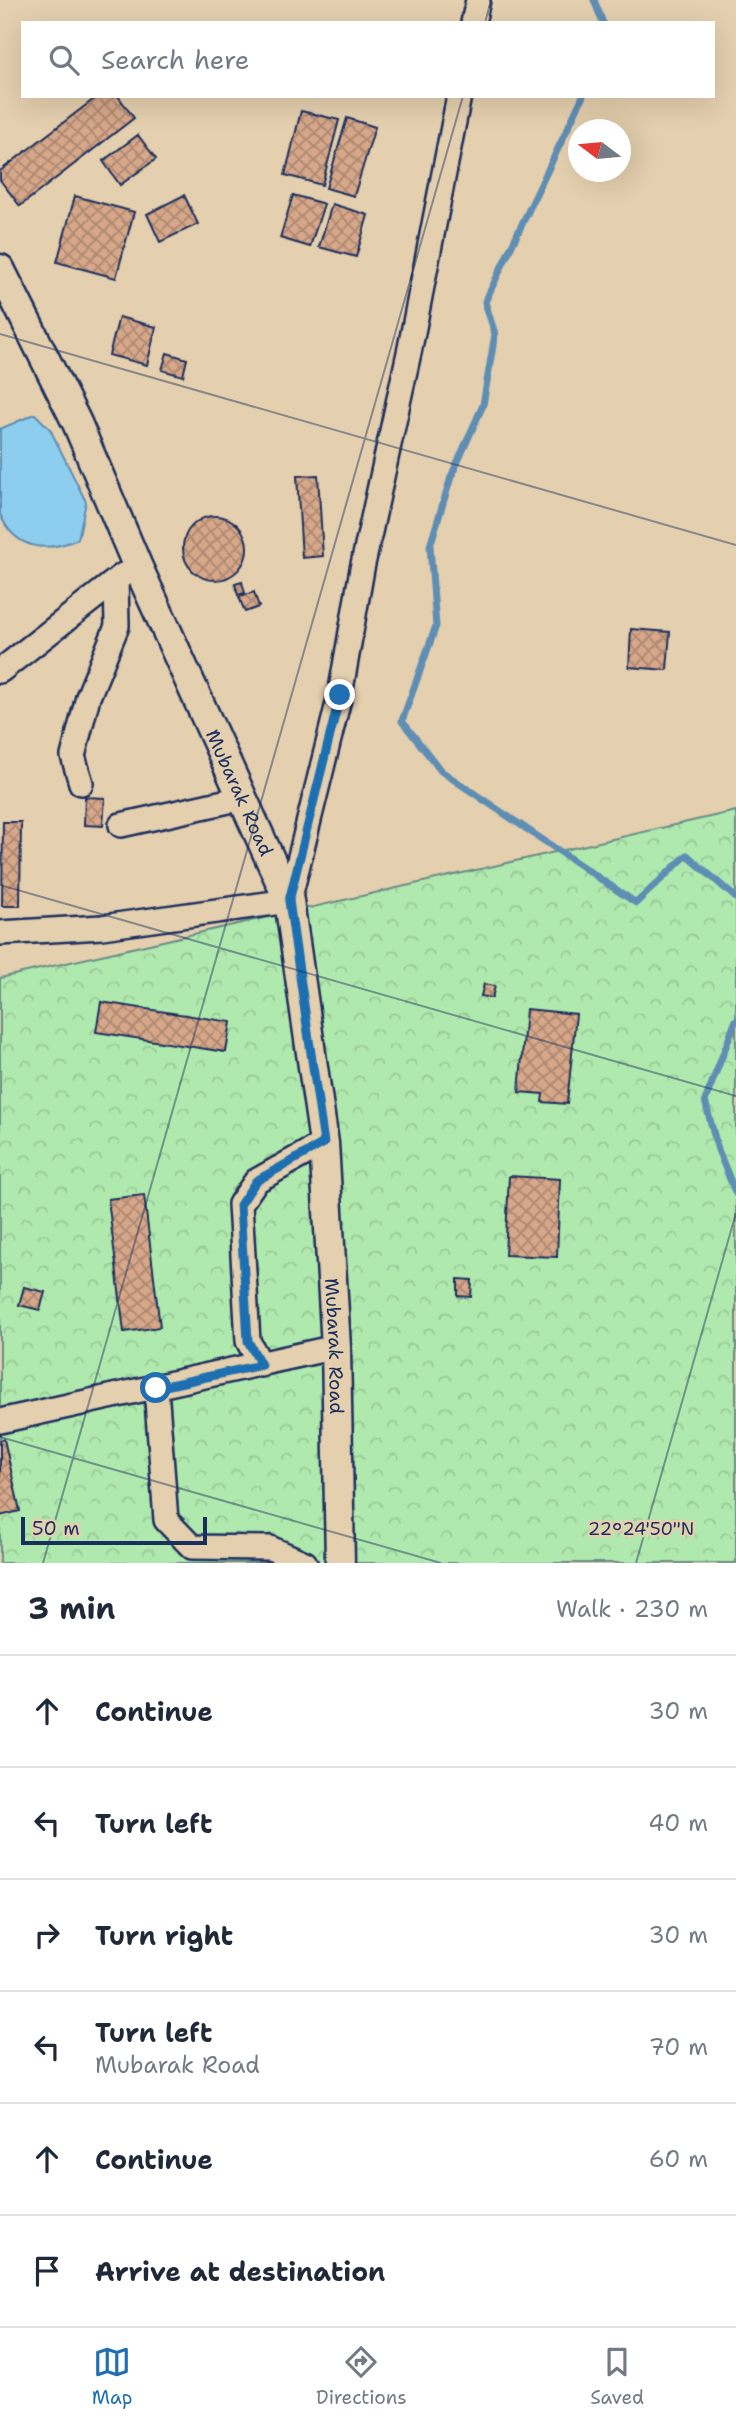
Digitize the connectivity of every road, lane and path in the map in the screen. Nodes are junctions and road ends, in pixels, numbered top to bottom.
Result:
1 (478, 0) edge
2 (473, 21) edge
3 (459, 98) edge
4 (0, 269) edge
5 (126, 573) junction
6 (0, 671) edge
7 (81, 783) dead end
8 (243, 798) junction
9 (121, 825) dead end
10 (289, 901) junction
11 (0, 933) edge
12 (324, 1143) junction
13 (336, 1347) junction
14 (261, 1365) junction
15 (156, 1388) junction
16 (0, 1421) edge
17 (306, 1563) edge
18 (340, 1563) edge

1 - 2 street
3 - 10 street
4 - 5 street, Mubarak Road
5 - 6 street
5 - 7 street
5 - 8 street, Mubarak Road
8 - 9 street
8 - 10 street, Mubarak Road
10 - 11 street
10 - 12 street, Mubarak Road
12 - 13 street, Mubarak Road
12 - 14 street
13 - 14 street
13 - 18 street, Mubarak Road
14 - 15 street
15 - 16 street
15 - 17 street

